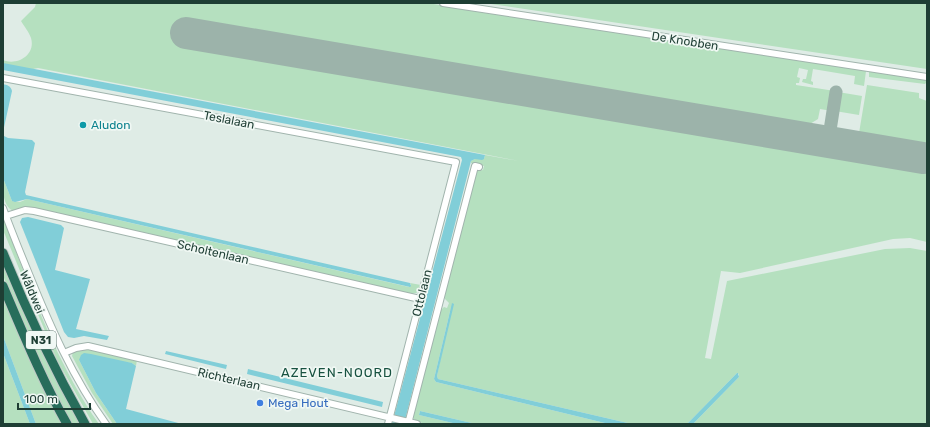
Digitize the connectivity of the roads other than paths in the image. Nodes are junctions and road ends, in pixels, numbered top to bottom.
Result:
1 (443, 3) edge
2 (927, 77) edge
3 (3, 78) edge
4 (456, 162) joint
5 (479, 167) dead end
6 (3, 208) edge
7 (6, 216) junction
8 (3, 253) edge
9 (3, 286) edge
10 (420, 299) junction
11 (64, 353) junction
12 (391, 418) junction
13 (408, 422) edge
14 (67, 424) edge
15 (85, 424) edge
16 (106, 424) edge
17 (388, 424) edge
18 (417, 424) edge

1 - 2 street, De Knobben
3 - 4 street, Teslalaan
4 - 10 street, Ottolaan
5 - 13 street, Ottolaan
6 - 7 street
7 - 10 street, Scholtenlaan
7 - 11 street
8 - 15 highway, Wâldwei / N31
9 - 14 highway, Wâldwei / N31
10 - 12 street, Ottolaan
11 - 12 street, Richterlaan
11 - 16 street
12 - 13 street, Richterlaan
12 - 17 street, Ottolaan
13 - 18 street, Richterlaan

